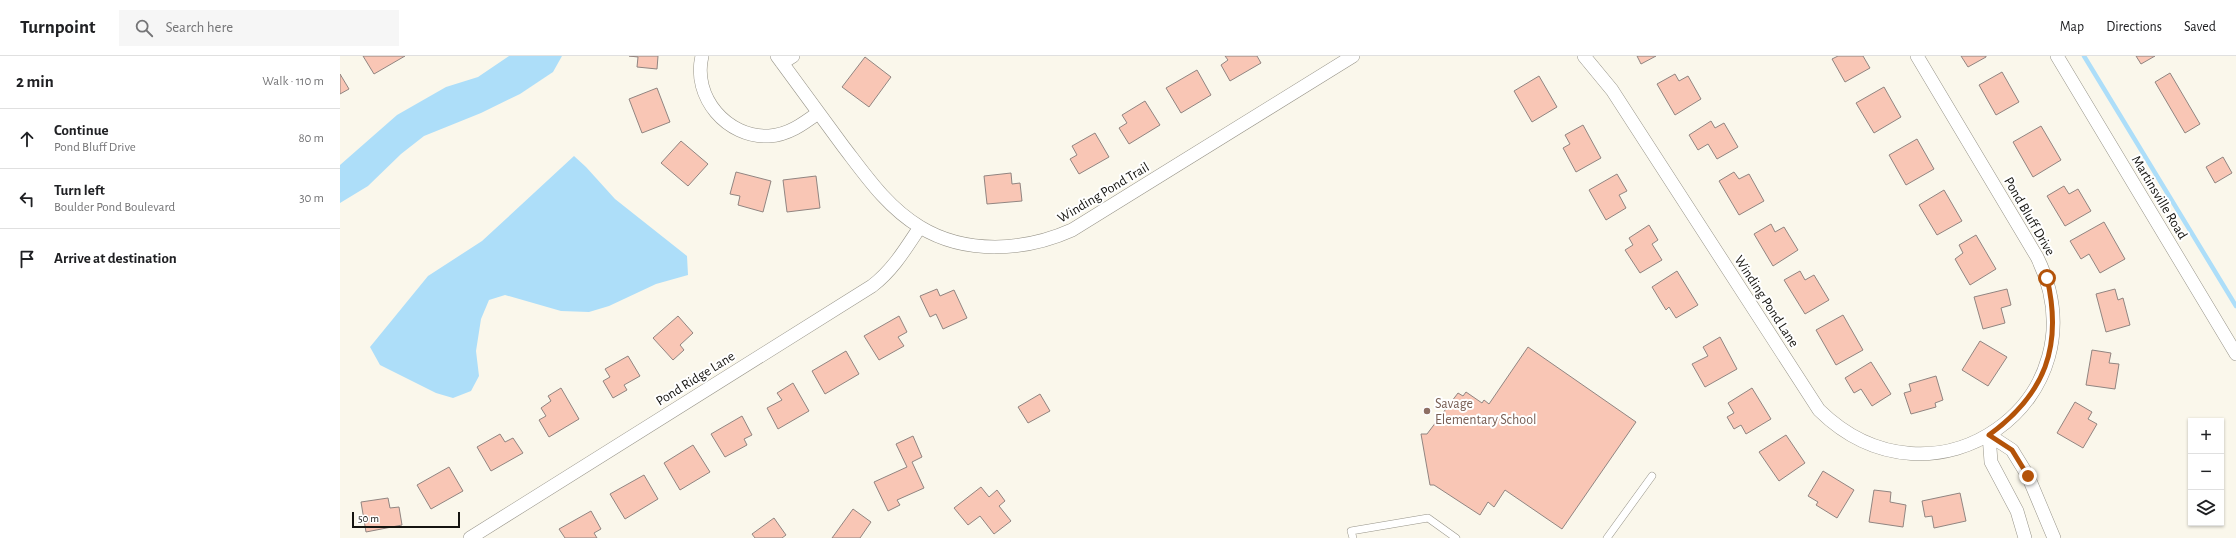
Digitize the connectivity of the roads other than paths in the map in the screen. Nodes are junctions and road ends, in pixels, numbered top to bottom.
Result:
1 (702, 56) edge
2 (793, 56) edge
3 (1353, 56) edge
4 (1584, 56) edge
5 (1917, 56) edge
6 (2057, 56) edge
7 (779, 60) edge
8 (818, 113) junction
9 (920, 227) junction
10 (2236, 354) edge
11 (1989, 435) junction
12 (1652, 476) dead end
13 (470, 538) edge
14 (1353, 538) edge
15 (1456, 538) edge
16 (1607, 538) edge
17 (2025, 538) edge
18 (2054, 538) edge

1 - 8 street
2 - 7 street
3 - 9 street, Winding Pond Trail
4 - 11 street, Winding Pond Lane
5 - 11 street, Pond Bluff Drive
6 - 10 street, Martinsville Road
7 - 8 street, Winding Pond Trail
8 - 9 street, Winding Pond Trail
9 - 13 street, Pond Ridge Lane
11 - 17 street
11 - 18 street
12 - 16 lane
14 - 15 lane

